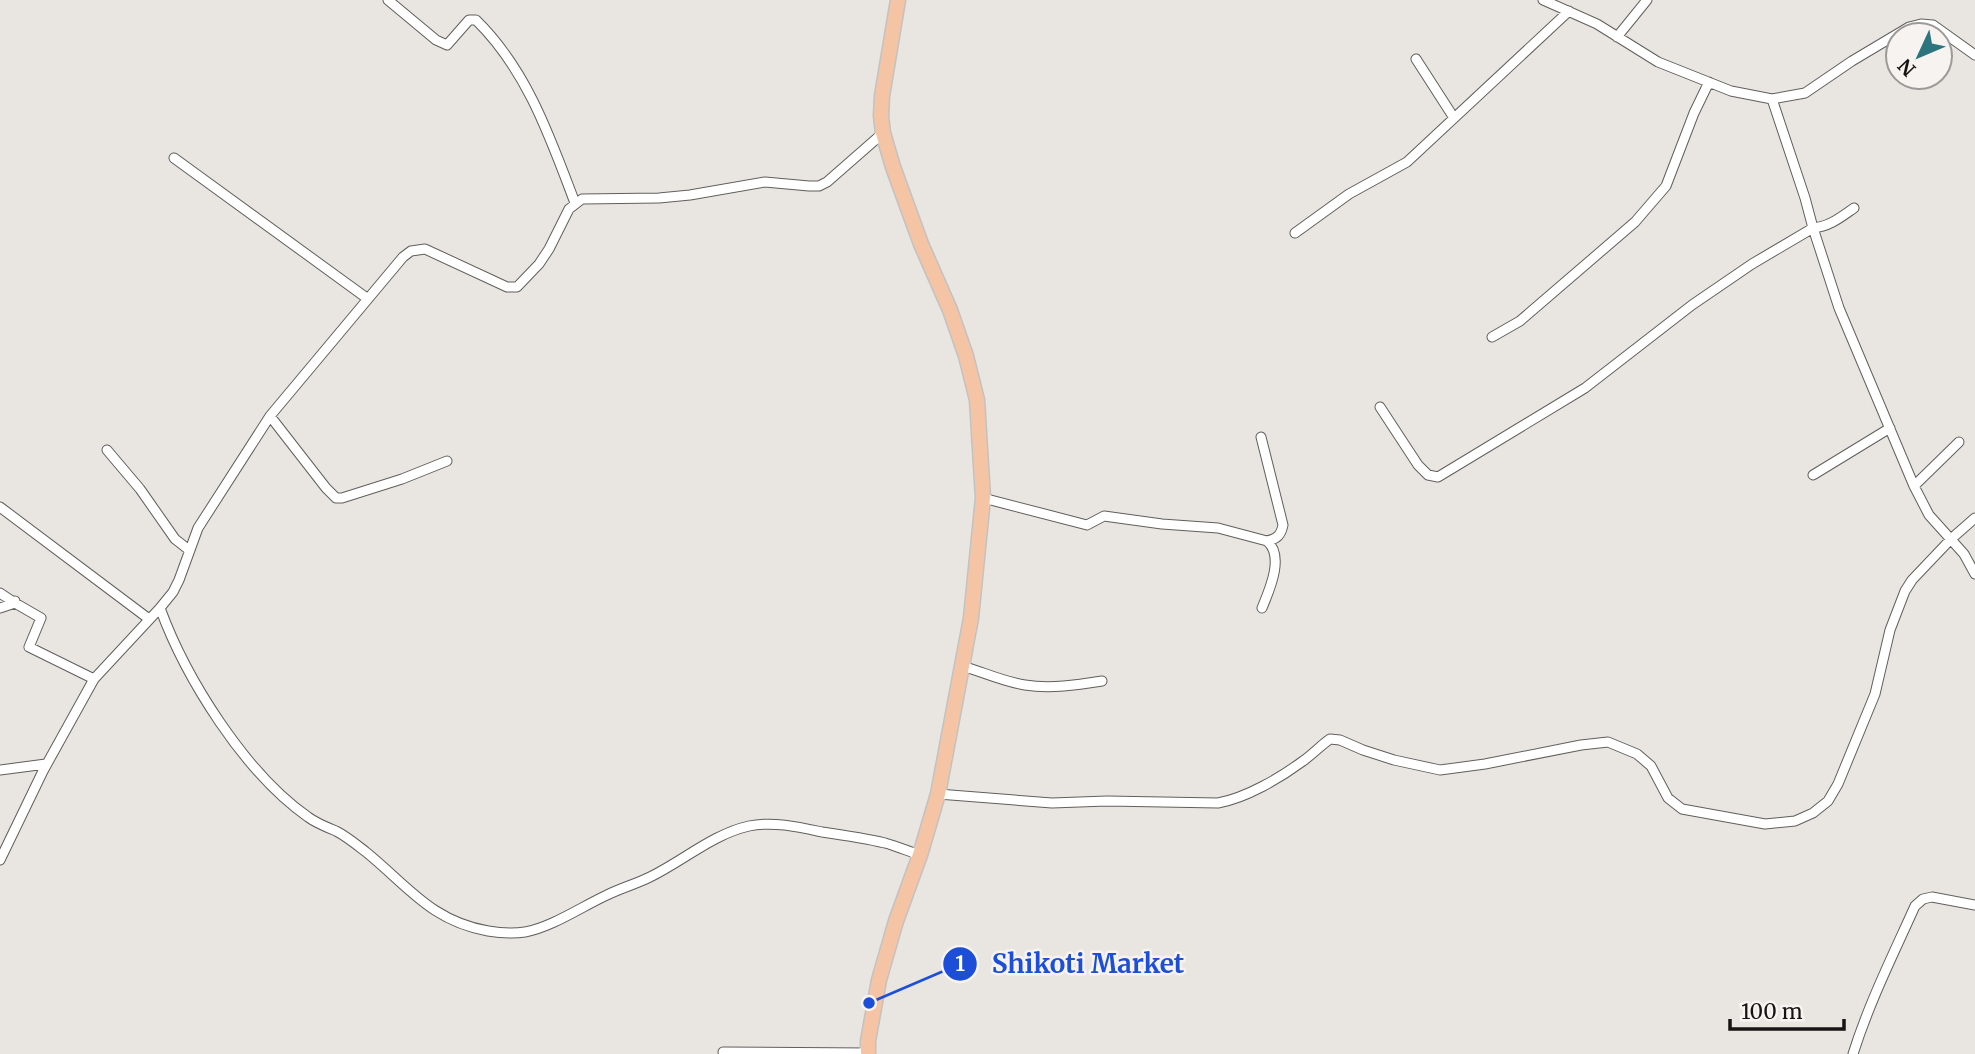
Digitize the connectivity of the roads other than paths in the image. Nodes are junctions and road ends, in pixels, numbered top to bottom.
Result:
1 (388, 0) edge
2 (898, 0) edge
3 (1543, 0) edge
4 (1647, 0) edge
5 (1569, 11) junction
6 (1617, 37) junction
7 (1975, 55) edge
8 (1416, 59) dead end
9 (1709, 82) junction
10 (1772, 99) junction
11 (1454, 118) junction
12 (883, 133) junction
13 (174, 158) dead end
14 (575, 203) junction
15 (1854, 208) dead end
16 (1813, 228) junction
17 (1295, 233) dead end
18 (368, 299) junction
19 (1492, 337) dead end
20 (1380, 408) dead end
21 (270, 416) junction
22 (1890, 428) junction
23 (1261, 437) dead end
24 (1959, 442) dead end
25 (107, 450) dead end
26 (447, 461) dead end
27 (1813, 475) dead end
28 (1913, 486) junction
29 (983, 498) junction
30 (0, 507) edge
31 (1975, 518) edge
32 (1951, 539) junction
33 (1268, 541) junction
34 (189, 550) junction
35 (1975, 574) edge
36 (0, 593) edge
37 (15, 600) junction
38 (0, 608) edge
39 (160, 608) junction
40 (1262, 608) dead end
41 (149, 619) junction
42 (962, 666) junction
43 (94, 679) junction
44 (1102, 681) dead end
45 (46, 765) junction
46 (0, 770) edge
47 (938, 794) junction
48 (920, 855) junction
49 (0, 860) edge
50 (1975, 905) edge
51 (723, 1052) dead end
52 (868, 1054) edge
53 (1853, 1054) edge

1 - 14 street
2 - 12 main road
3 - 5 street
4 - 6 street
5 - 6 street
5 - 11 street
6 - 9 street
7 - 10 street
8 - 11 street
9 - 10 street
9 - 19 street
10 - 16 street
11 - 17 street
12 - 14 street
12 - 29 main road
13 - 18 street
14 - 18 street
15 - 16 street
16 - 20 street
16 - 22 street
18 - 21 street
21 - 26 street
21 - 34 street
22 - 27 street
22 - 28 street
23 - 33 street
24 - 28 street
25 - 34 street
28 - 32 street
29 - 33 street
29 - 42 main road
30 - 41 street
31 - 32 street
32 - 35 street
32 - 47 street
33 - 40 street
34 - 39 street
36 - 37 street
37 - 38 street
37 - 43 street
39 - 41 street
39 - 48 street
41 - 43 street
42 - 44 street
42 - 47 main road
43 - 45 street
45 - 46 street
45 - 49 street
47 - 48 main road
48 - 52 main road
50 - 53 street
51 - 52 street

